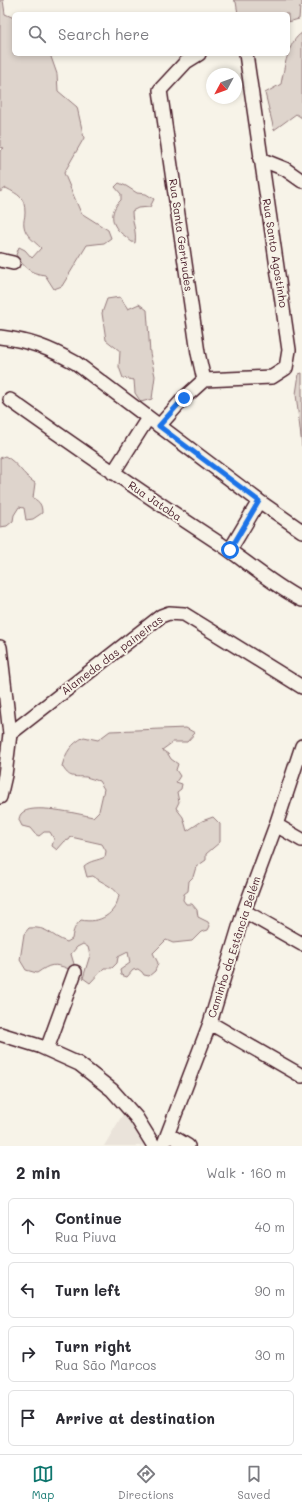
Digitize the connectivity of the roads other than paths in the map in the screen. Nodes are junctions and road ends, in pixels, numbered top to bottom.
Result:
1 (196, 56) edge
2 (246, 56) edge
3 (260, 159) junction
4 (302, 181) edge
5 (0, 337) edge
6 (204, 380) junction
7 (10, 400) dead end
8 (148, 418) junction
9 (159, 426) junction
10 (113, 473) junction
11 (259, 501) junction
12 (302, 531) edge
13 (230, 550) junction
14 (302, 600) edge
15 (0, 646) edge
16 (302, 687) edge
17 (10, 734) junction
18 (302, 746) edge
19 (0, 797) edge
20 (276, 825) junction
21 (302, 840) edge
22 (244, 911) junction
23 (302, 944) edge
24 (75, 972) dead end
25 (210, 1023) junction
26 (0, 1034) edge
27 (47, 1049) junction
28 (302, 1076) edge
29 (165, 1140) edge
30 (154, 1146) edge
31 (188, 1146) edge

1 - 6 street, Rua Santa Gertrudes
2 - 3 street, Rua Santo Agostinho
3 - 4 street
3 - 6 street, Rua Santo Agostinho
5 - 8 street
6 - 9 street
7 - 10 street, Rua Jatoba
8 - 9 street
8 - 10 street
9 - 11 street
10 - 13 street, Rua Jatoba
11 - 12 street
11 - 13 street
13 - 14 street, Rua Jatoba
15 - 17 street
16 - 17 street, Alameda das paineiras
17 - 19 street
18 - 20 street, Caminho da Estância Belém
20 - 21 street
20 - 22 street, Caminho da Estância Belém
22 - 23 street
22 - 25 street, Caminho da Estância Belém
24 - 27 street
25 - 28 street
25 - 29 street, Caminho da Estância Belém
26 - 27 street
27 - 30 street
29 - 31 street

